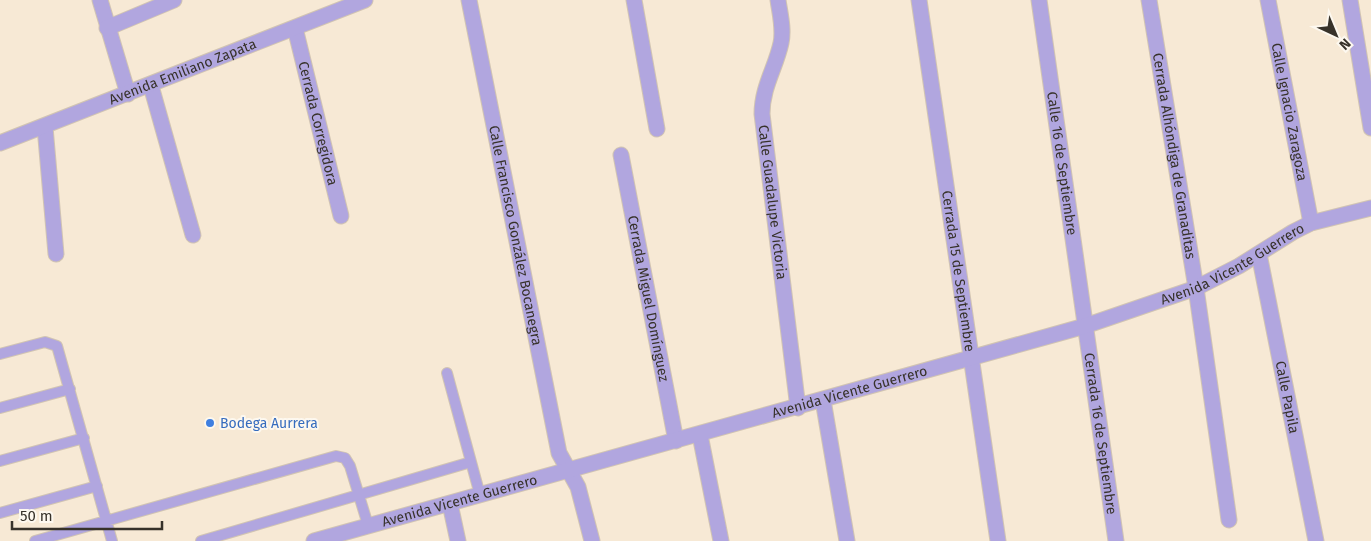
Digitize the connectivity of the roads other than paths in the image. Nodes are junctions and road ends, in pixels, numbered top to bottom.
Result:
1 (100, 0) edge
2 (174, 0) edge
3 (365, 0) edge
4 (468, 0) edge
5 (634, 0) edge
6 (778, 0) edge
7 (919, 0) edge
8 (1039, 0) edge
9 (1149, 0) edge
10 (1268, 0) edge
11 (1350, 0) edge
12 (106, 28) junction
13 (295, 28) junction
14 (151, 86) junction
15 (128, 94) junction
16 (45, 127) junction
17 (1371, 128) edge
18 (657, 129) dead end
19 (0, 143) edge
20 (621, 156) dead end
21 (1371, 208) edge
22 (341, 216) dead end
23 (1311, 223) junction
24 (193, 235) dead end
25 (56, 254) dead end
26 (1259, 254) junction
27 (1196, 288) junction
28 (1086, 326) junction
29 (0, 354) edge
30 (971, 358) junction
31 (447, 374) dead end
32 (70, 388) junction
33 (823, 400) junction
34 (0, 408) edge
35 (798, 408) junction
36 (700, 435) junction
37 (84, 438) junction
38 (676, 441) junction
39 (0, 461) edge
40 (471, 462) junction
41 (568, 469) junction
42 (98, 486) junction
43 (359, 495) junction
44 (480, 495) junction
45 (450, 504) junction
46 (0, 512) edge
47 (1229, 520) dead end
48 (108, 522) junction
49 (368, 526) junction
50 (60, 538) edge
51 (35, 541) edge
52 (112, 541) edge
53 (201, 541) edge
54 (314, 541) edge
55 (458, 541) edge
56 (592, 541) edge
57 (721, 541) edge
58 (847, 541) edge
59 (998, 541) edge
60 (1116, 541) edge
61 (1316, 541) edge

1 - 12 street
2 - 12 street
3 - 13 street, Avenida Emiliano Zapata
4 - 41 street, Calle Francisco González Bocanegra
5 - 18 street
6 - 35 street, Calle Guadalupe Victoria
7 - 30 street, Cerrada 15 de Septiembre
8 - 28 street, Calle 16 de Septiembre
9 - 27 street, Cerrada Alhóndiga de Granaditas
10 - 23 street, Calle Ignacio Zaragoza
11 - 17 street
12 - 15 street
13 - 14 street, Avenida Emiliano Zapata
13 - 22 street, Cerrada Corregidora
14 - 15 street, Avenida Emiliano Zapata
14 - 24 street
15 - 16 street, Avenida Emiliano Zapata
16 - 19 street, Avenida Emiliano Zapata
16 - 25 street
20 - 38 street, Cerrada Miguel Domínguez
21 - 23 street, Avenida Vicente Guerrero
23 - 26 street, Avenida Vicente Guerrero
26 - 27 street, Avenida Vicente Guerrero
26 - 61 street, Calle Papila
27 - 28 street, Avenida Vicente Guerrero
27 - 47 street, Cerrada Alhóndiga de Granaditas
28 - 30 street, Avenida Vicente Guerrero
28 - 60 street, Cerrada 16 de Septiembre
29 - 32 lane
30 - 33 street, Avenida Vicente Guerrero
30 - 59 street, Cerrada 15 de Septiembre
31 - 40 lane
32 - 34 lane
32 - 37 lane
33 - 35 street, Avenida Vicente Guerrero
33 - 58 street
35 - 36 street, Avenida Vicente Guerrero
36 - 38 street, Avenida Vicente Guerrero
36 - 57 street
37 - 39 lane
37 - 42 lane
38 - 41 street, Avenida Vicente Guerrero
40 - 43 lane
40 - 44 lane
41 - 44 street, Avenida Vicente Guerrero
41 - 56 street, Calle Francisco González Bocanegra
42 - 46 lane
42 - 48 lane
43 - 48 lane
43 - 49 lane
43 - 53 lane
44 - 45 street, Avenida Vicente Guerrero
45 - 49 street, Avenida Vicente Guerrero
45 - 55 street
48 - 50 lane
48 - 52 lane
49 - 54 street, Avenida Vicente Guerrero
50 - 51 lane

